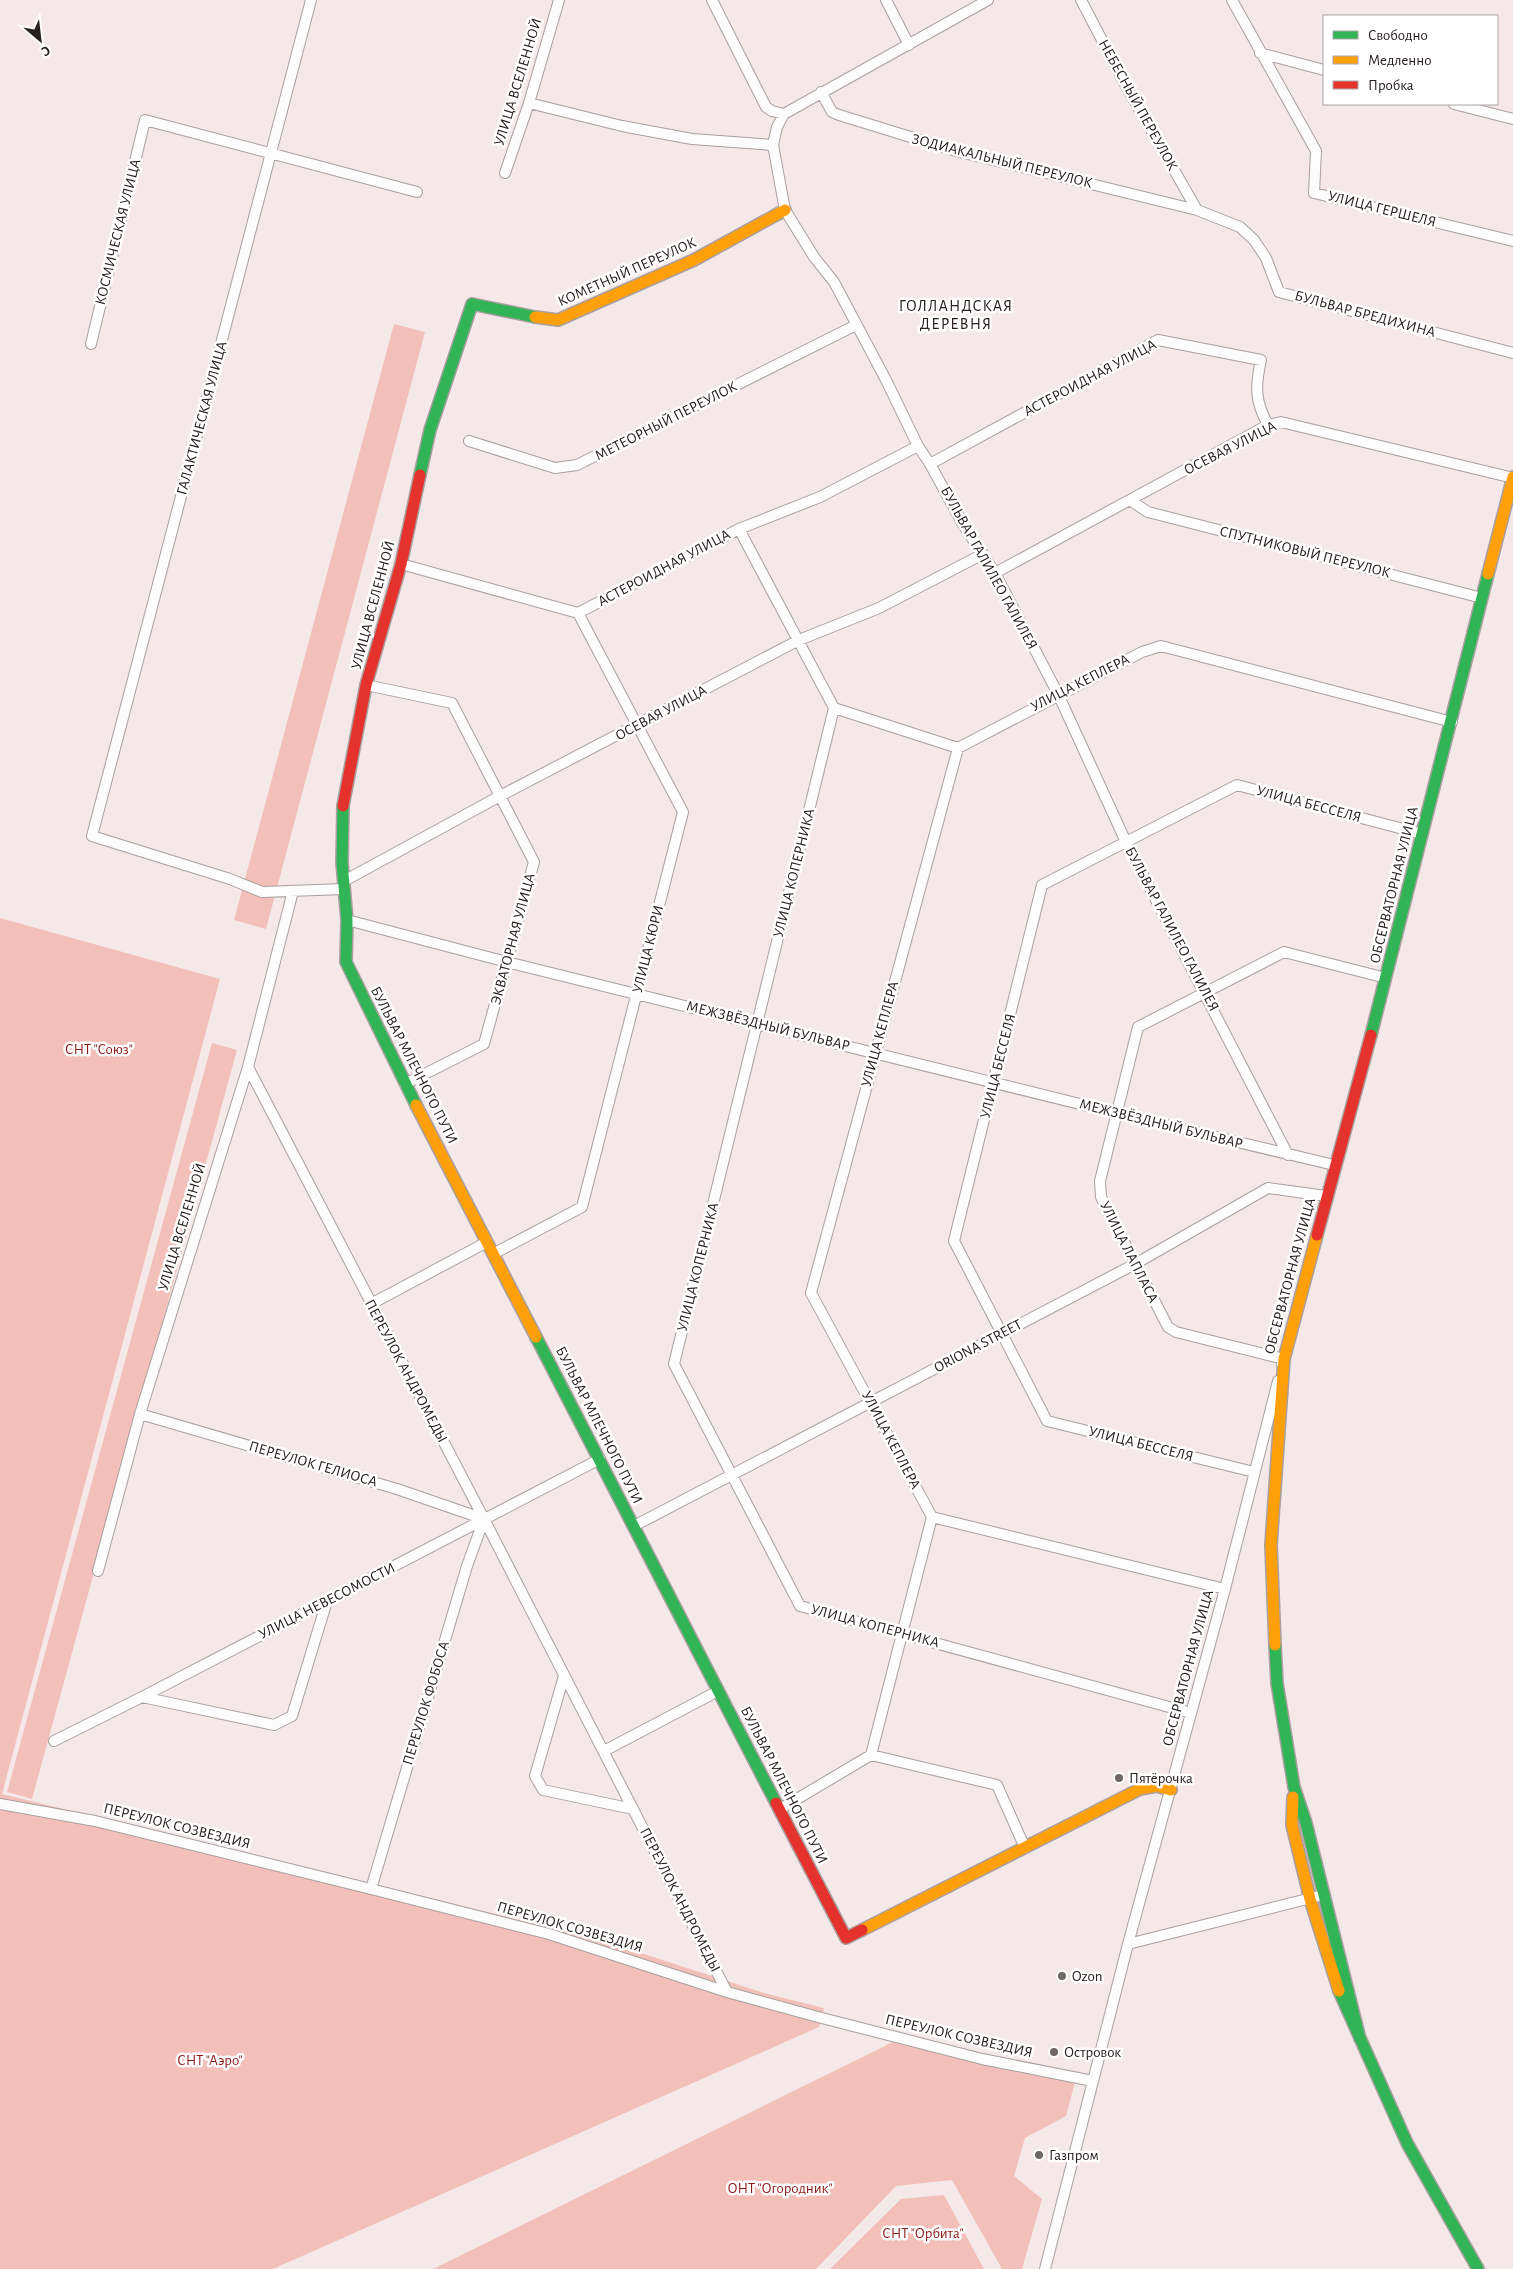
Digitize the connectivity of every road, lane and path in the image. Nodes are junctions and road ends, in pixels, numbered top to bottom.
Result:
1 (311, 0) edge
2 (559, 0) edge
3 (712, 0) edge
4 (886, 0) edge
5 (988, 0) edge
6 (1081, 0) edge
7 (1232, 0) edge
8 (910, 45) junction
9 (1260, 53) junction
10 (1323, 70) edge
11 (821, 92) junction
12 (529, 103) junction
13 (1458, 105) edge
14 (784, 114) junction
15 (1513, 119) edge
16 (773, 145) junction
17 (272, 154) junction
18 (505, 173) dead end
19 (417, 192) dead end
20 (785, 210) junction
21 (1197, 210) junction
22 (1513, 241) edge
23 (472, 304) joint
24 (856, 325) junction
25 (91, 344) dead end
26 (1513, 352) edge
27 (1268, 425) junction
28 (469, 441) dead end
29 (918, 446) junction
30 (930, 464) junction
31 (1513, 478) edge
32 (1131, 501) junction
33 (739, 529) junction
34 (983, 554) junction
35 (401, 564) junction
36 (995, 573) junction
37 (1482, 598) junction
38 (578, 613) junction
39 (799, 640) junction
40 (366, 685) junction
41 (1058, 694) junction
42 (834, 708) junction
43 (1452, 722) junction
44 (637, 725) junction
45 (958, 748) junction
46 (500, 796) junction
47 (1422, 834) junction
48 (1126, 842) junction
49 (344, 885) junction
50 (293, 891) junction
51 (347, 920) junction
52 (507, 962) junction
53 (1386, 978) junction
54 (1205, 992) junction
55 (637, 994) junction
56 (757, 1024) junction
57 (875, 1053) junction
58 (248, 1067) junction
59 (994, 1082) junction
60 (405, 1084) junction
61 (1116, 1113) junction
62 (1288, 1155) junction
63 (1334, 1165) junction
64 (1326, 1196) junction
65 (487, 1242) junction
66 (493, 1254) junction
67 (1135, 1264) junction
68 (371, 1304) junction
69 (1002, 1334) junction
70 (1284, 1358) junction
71 (871, 1402) junction
72 (140, 1414) junction
73 (600, 1459) junction
74 (1254, 1472) junction
75 (732, 1475) junction
76 (932, 1517) junction
77 (484, 1519) junction
78 (634, 1526) junction
79 (98, 1572) dead end
80 (1225, 1590) junction
81 (327, 1601) junction
82 (902, 1633) junction
83 (564, 1676) junction
84 (718, 1691) junction
85 (142, 1697) junction
86 (1191, 1713) junction
87 (54, 1741) dead end
88 (604, 1751) junction
89 (871, 1756) junction
90 (1294, 1787) junction
91 (1171, 1790) junction
92 (0, 1804) edge
93 (633, 1809) junction
94 (780, 1809) junction
95 (1025, 1848) junction
96 (370, 1889) junction
97 (1323, 1895) junction
98 (1310, 1899) junction
99 (1128, 1944) junction
100 (727, 1992) junction
101 (1360, 2039) junction
102 (1093, 2081) junction
103 (1045, 2269) edge
104 (1478, 2269) edge

1 - 17 street, ГАЛАКТИЧЕСКАЯ УЛИЦА
2 - 12 street, УЛИЦА ВСЕЛЕННОЙ
3 - 14 street
4 - 8 street
5 - 8 street
6 - 21 street, НЕБЕСНЫЙ ПЕРЕУЛОК
7 - 9 street, УЛИЦА ГЕРШЕЛЯ
8 - 11 street
9 - 10 street
9 - 22 street, УЛИЦА ГЕРШЕЛЯ
11 - 14 street
11 - 21 street, ЗОДИАКАЛЬНЫЙ ПЕРЕУЛОК
12 - 16 street
12 - 18 street, УЛИЦА ВСЕЛЕННОЙ
13 - 15 street
14 - 16 street
16 - 20 street, БУЛЬВАР ГАЛИЛЕО ГАЛИЛЕЯ
17 - 19 street
17 - 25 street, КОСМИЧЕСКАЯ УЛИЦА
17 - 50 street, ГАЛАКТИЧЕСКАЯ УЛИЦА
20 - 23 street, КОМЕТНЫЙ ПЕРЕУЛОК
20 - 24 street, БУЛЬВАР ГАЛИЛЕО ГАЛИЛЕЯ
21 - 26 street, БУЛЬВАР БРЕДИХИНА
23 - 35 street, УЛИЦА ВСЕЛЕННОЙ
24 - 28 street, МЕТЕОРНЫЙ ПЕРЕУЛОК
24 - 29 street, БУЛЬВАР ГАЛИЛЕО ГАЛИЛЕЯ
27 - 30 street, АСТЕРОИДНАЯ УЛИЦА
27 - 31 street, ОСЕВАЯ УЛИЦА
27 - 32 street, ОСЕВАЯ УЛИЦА
29 - 30 street, БУЛЬВАР ГАЛИЛЕО ГАЛИЛЕЯ
29 - 33 street, АСТЕРОИДНАЯ УЛИЦА
30 - 34 street, БУЛЬВАР ГАЛИЛЕО ГАЛИЛЕЯ
31 - 37 street, ОБСЕРВАТОРНАЯ УЛИЦА
32 - 36 street, ОСЕВАЯ УЛИЦА
32 - 37 street, СПУТНИКОВЫЙ ПЕРЕУЛОК
33 - 38 street, АСТЕРОИДНАЯ УЛИЦА
33 - 39 street
34 - 36 street, БУЛЬВАР ГАЛИЛЕО ГАЛИЛЕЯ
34 - 39 street, ОСЕВАЯ УЛИЦА
35 - 38 street
35 - 40 street, УЛИЦА ВСЕЛЕННОЙ
36 - 41 street, БУЛЬВАР ГАЛИЛЕО ГАЛИЛЕЯ
37 - 43 street, ОБСЕРВАТОРНАЯ УЛИЦА
38 - 44 street, УЛИЦА КЮРИ
39 - 42 street
39 - 44 street, ОСЕВАЯ УЛИЦА
40 - 46 street, ЭКВАТОРНАЯ УЛИЦА
40 - 49 street, УЛИЦА ВСЕЛЕННОЙ
41 - 43 street, УЛИЦА КЕПЛЕРА
41 - 45 street, УЛИЦА КЕПЛЕРА
41 - 48 street, БУЛЬВАР ГАЛИЛЕО ГАЛИЛЕЯ
42 - 45 street
42 - 56 street, УЛИЦА КОПЕРНИКА
43 - 47 street, ОБСЕРВАТОРНАЯ УЛИЦА
44 - 46 street, ОСЕВАЯ УЛИЦА
44 - 55 street, УЛИЦА КЮРИ
45 - 57 street, УЛИЦА КЕПЛЕРА
46 - 49 street, ОСЕВАЯ УЛИЦА
46 - 52 street, ЭКВАТОРНАЯ УЛИЦА
47 - 48 street, УЛИЦА БЕССЕЛЯ
47 - 53 street, ОБСЕРВАТОРНАЯ УЛИЦА
48 - 54 street, БУЛЬВАР ГАЛИЛЕО ГАЛИЛЕЯ
48 - 59 street, УЛИЦА БЕССЕЛЯ
49 - 50 street
49 - 51 street, УЛИЦА ВСЕЛЕННОЙ
50 - 58 street, УЛИЦА ВСЕЛЕННОЙ
51 - 52 street, МЕЖЗВЁЗДНЫЙ БУЛЬВАР
51 - 60 street, БУЛЬВАР МЛЕЧНОГО ПУТИ
52 - 55 street, МЕЖЗВЁЗДНЫЙ БУЛЬВАР
52 - 60 street, ЭКВАТОРНАЯ УЛИЦА
53 - 54 street, УЛИЦА ЛАПЛАСА
53 - 63 street, ОБСЕРВАТОРНАЯ УЛИЦА
54 - 61 street, УЛИЦА ЛАПЛАСА
54 - 62 street, БУЛЬВАР ГАЛИЛЕО ГАЛИЛЕЯ
55 - 56 street, МЕЖЗВЁЗДНЫЙ БУЛЬВАР
55 - 66 street, УЛИЦА КЮРИ
56 - 57 street, МЕЖЗВЁЗДНЫЙ БУЛЬВАР
56 - 75 street, УЛИЦА КОПЕРНИКА
57 - 59 street, МЕЖЗВЁЗДНЫЙ БУЛЬВАР
57 - 71 street, УЛИЦА КЕПЛЕРА
58 - 68 street, ПЕРЕУЛОК АНДРОМЕДЫ
58 - 72 street, УЛИЦА ВСЕЛЕННОЙ
59 - 61 street, МЕЖЗВЁЗДНЫЙ БУЛЬВАР
59 - 69 street, УЛИЦА БЕССЕЛЯ
60 - 65 street, БУЛЬВАР МЛЕЧНОГО ПУТИ
61 - 62 street, МЕЖЗВЁЗДНЫЙ БУЛЬВАР
61 - 67 street, УЛИЦА ЛАПЛАСА
62 - 63 street, МЕЖЗВЁЗДНЫЙ БУЛЬВАР
63 - 64 street, ОБСЕРВАТОРНАЯ УЛИЦА
64 - 67 street, ORIONA STREET
64 - 70 street, ОБСЕРВАТОРНАЯ УЛИЦА
65 - 66 street, БУЛЬВАР МЛЕЧНОГО ПУТИ
65 - 68 street
66 - 73 street, БУЛЬВАР МЛЕЧНОГО ПУТИ
67 - 69 street, ORIONA STREET
67 - 70 street, УЛИЦА ЛАПЛАСА
68 - 77 street, ПЕРЕУЛОК АНДРОМЕДЫ
69 - 71 street, ORIONA STREET
69 - 74 street, УЛИЦА БЕССЕЛЯ
70 - 74 street, ОБСЕРВАТОРНАЯ УЛИЦА
70 - 90 street
71 - 75 street, ORIONA STREET
71 - 76 street, УЛИЦА КЕПЛЕРА
72 - 77 street, ПЕРЕУЛОК ГЕЛИОСА
72 - 79 street, УЛИЦА ВСЕЛЕННОЙ
73 - 77 street, УЛИЦА НЕВЕСОМОСТИ
73 - 78 street, БУЛЬВАР МЛЕЧНОГО ПУТИ
74 - 80 street, ОБСЕРВАТОРНАЯ УЛИЦА
75 - 78 street, ORIONA STREET
75 - 82 street, УЛИЦА КОПЕРНИКА
76 - 80 street
76 - 82 street
77 - 81 street, УЛИЦА НЕВЕСОМОСТИ
77 - 83 street, ПЕРЕУЛОК АНДРОМЕДЫ
77 - 96 street, ПЕРЕУЛОК ФОБОСА
78 - 84 street, БУЛЬВАР МЛЕЧНОГО ПУТИ
80 - 86 street, ОБСЕРВАТОРНАЯ УЛИЦА
81 - 85 street, УЛИЦА НЕВЕСОМОСТИ
81 - 85 street
82 - 86 street, УЛИЦА КОПЕРНИКА
82 - 89 street
83 - 88 street, ПЕРЕУЛОК АНДРОМЕДЫ
83 - 93 street
84 - 88 street
84 - 94 street, БУЛЬВАР МЛЕЧНОГО ПУТИ
85 - 87 street, УЛИЦА НЕВЕСОМОСТИ
86 - 91 street, ОБСЕРВАТОРНАЯ УЛИЦА
88 - 93 street, ПЕРЕУЛОК АНДРОМЕДЫ
89 - 94 street
89 - 95 street
90 - 97 street
90 - 98 street
91 - 95 street
91 - 99 street, ОБСЕРВАТОРНАЯ УЛИЦА
92 - 96 street, ПЕРЕУЛОК СОЗВЕЗДИЯ
93 - 100 street, ПЕРЕУЛОК АНДРОМЕДЫ
94 - 95 street, БУЛЬВАР МЛЕЧНОГО ПУТИ
96 - 100 street, ПЕРЕУЛОК СОЗВЕЗДИЯ
97 - 98 street
97 - 101 street
98 - 99 street
98 - 101 street
99 - 102 street, ОБСЕРВАТОРНАЯ УЛИЦА
100 - 102 street, ПЕРЕУЛОК СОЗВЕЗДИЯ
101 - 104 street
102 - 103 street, ОБСЕРВАТОРНАЯ УЛИЦА

